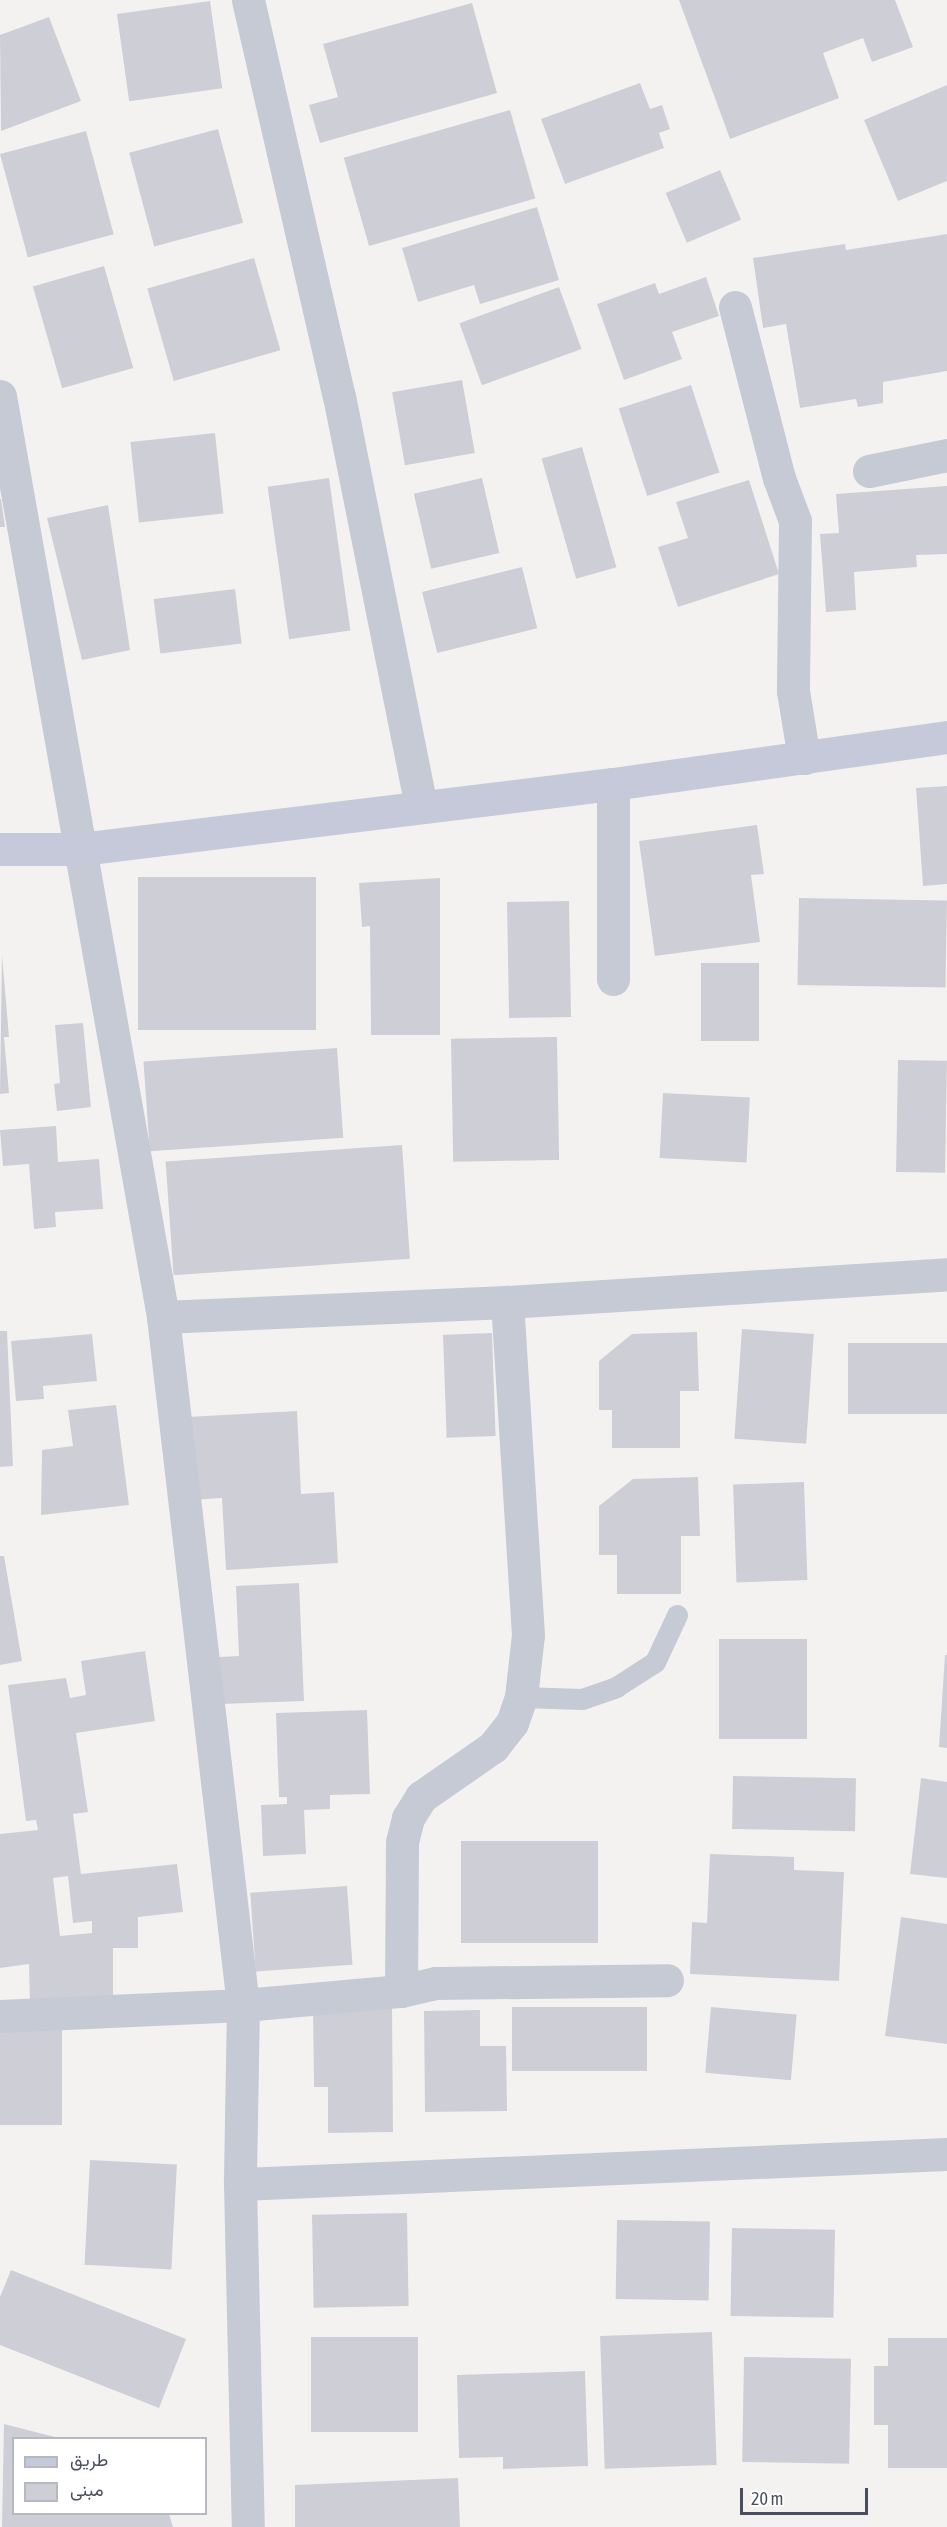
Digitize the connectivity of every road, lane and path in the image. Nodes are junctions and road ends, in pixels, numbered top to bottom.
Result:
1 (248, 0) edge
2 (735, 307) dead end
3 (0, 396) edge
4 (947, 455) edge
5 (869, 471) dead end
6 (947, 737) edge
7 (804, 758) junction
8 (613, 784) junction
9 (421, 806) junction
10 (0, 849) edge
11 (81, 849) junction
12 (613, 979) dead end
13 (947, 1274) edge
14 (507, 1302) junction
15 (163, 1317) junction
16 (677, 1616) dead end
17 (521, 1697) junction
18 (667, 1980) dead end
19 (401, 1991) junction
20 (243, 2005) junction
21 (0, 2016) edge
22 (947, 2154) edge
23 (240, 2184) junction
24 (248, 2527) edge

1 - 9 street
2 - 7 street
3 - 11 street
4 - 5 street
6 - 7 main road
7 - 8 main road
8 - 9 main road
8 - 12 street
9 - 11 main road
10 - 11 main road
11 - 15 street
13 - 14 street
14 - 15 street
14 - 17 street
15 - 20 street
16 - 17 lane
17 - 19 street
18 - 19 street
19 - 20 street
20 - 21 street
20 - 23 street
22 - 23 street
23 - 24 street

